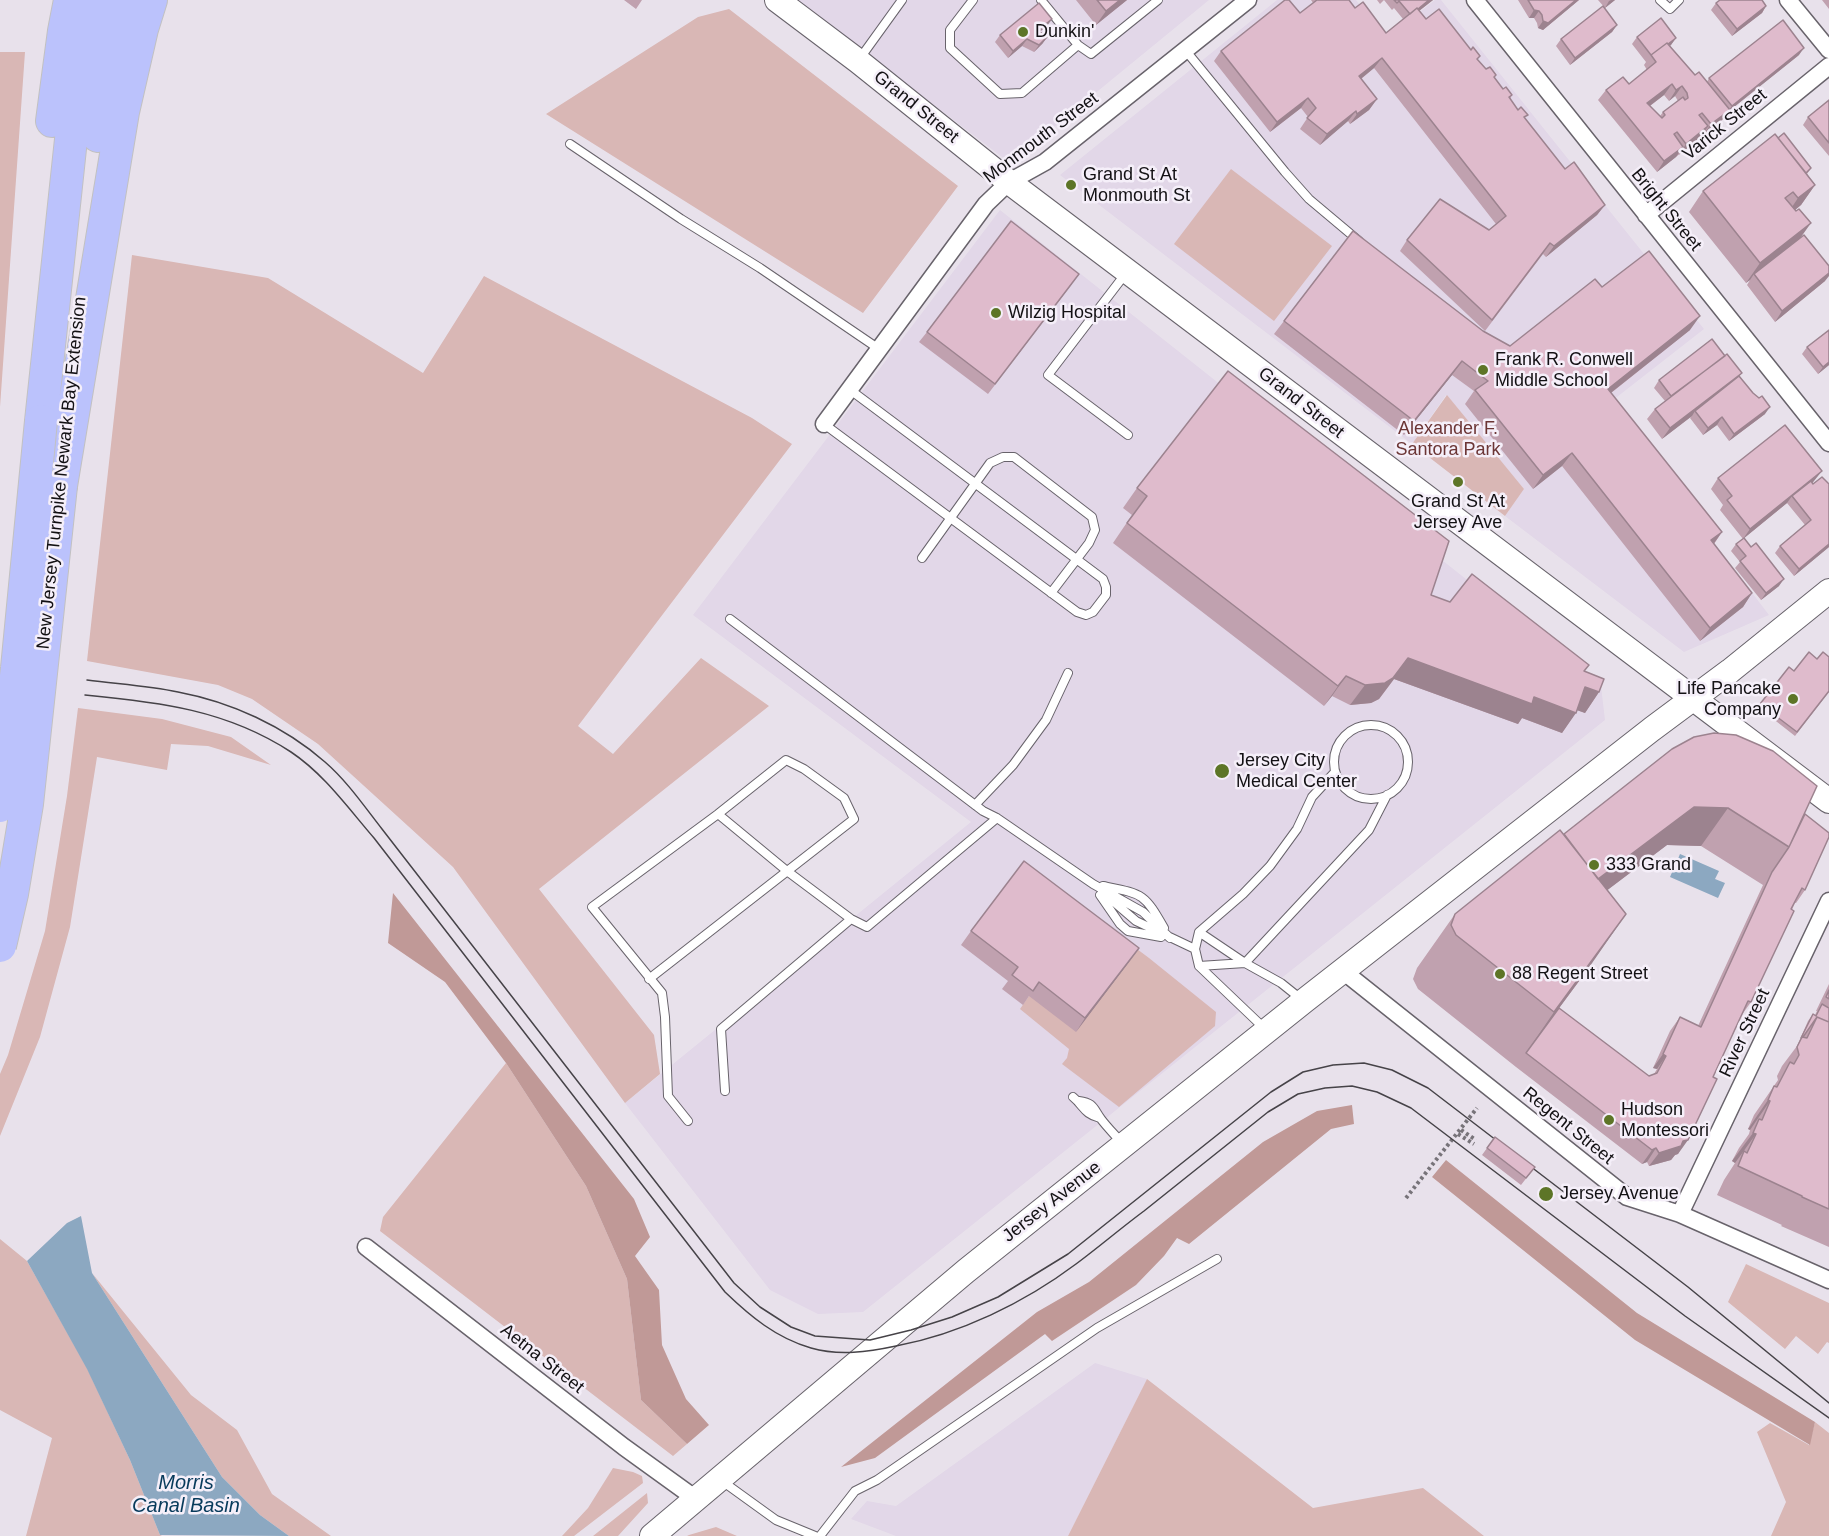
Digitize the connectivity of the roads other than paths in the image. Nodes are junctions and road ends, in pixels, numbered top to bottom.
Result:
1 (69, 0) edge
2 (94, 0) edge
3 (122, 0) edge
4 (151, 0) edge
5 (777, 0) edge
6 (902, 0) edge
7 (973, 0) edge
8 (1041, 0) edge
9 (1158, 0) edge
10 (1248, 0) edge
11 (1475, 0) edge
12 (1660, 0) edge
13 (1679, 0) edge
14 (1788, 0) edge
15 (1078, 45) junction
16 (1829, 50) edge
17 (1186, 51) junction
18 (858, 61) junction
19 (1829, 66) edge
20 (570, 144) dead end
21 (1009, 182) junction
22 (1646, 215) junction
23 (1364, 245) edge
24 (1128, 271) junction
25 (879, 349) junction
26 (849, 389) junction
27 (41, 421) junction
28 (824, 424) joint
29 (1128, 435) dead end
30 (1829, 443) edge
31 (974, 485) junction
32 (62, 486) junction
33 (950, 518) junction
34 (922, 558) dead end
35 (1076, 559) junction
36 (1051, 593) junction
37 (1824, 599) edge
38 (730, 619) dead end
39 (1068, 673) dead end
40 (1693, 698) junction
41 (1335, 772) junction
42 (1387, 795) junction
43 (1827, 796) edge
44 (975, 805) junction
45 (0, 806) edge
46 (718, 814) junction
47 (998, 818) junction
48 (787, 871) junction
49 (1094, 884) junction
50 (1829, 901) edge
51 (851, 919) junction
52 (1199, 932) junction
53 (1170, 938) junction
54 (0, 946) edge
55 (1195, 949) junction
56 (1245, 963) junction
57 (1199, 966) junction
58 (1343, 971) junction
59 (650, 979) junction
60 (1304, 1001) junction
61 (1267, 1030) junction
62 (725, 1091) dead end
63 (1076, 1099) dead end
64 (688, 1121) dead end
65 (1124, 1145) junction
66 (1680, 1214) junction
67 (366, 1248) dead end
68 (1217, 1259) dead end
69 (1829, 1280) edge
70 (719, 1479) junction
71 (696, 1499) junction
72 (652, 1536) edge
73 (815, 1536) edge
74 (820, 1536) edge

1 - 27 highway
2 - 27 highway, New Jersey Turnpike Newark Bay Extension
3 - 32 highway, New Jersey Turnpike Newark Bay Extension
4 - 32 highway
5 - 18 street, Grand Street
6 - 18 lane
7 - 15 lane
8 - 15 lane
9 - 15 lane
10 - 17 street, Monmouth Street
11 - 22 street, Bright Street
12 - 13 lane
14 - 16 street
17 - 21 street, Monmouth Street
17 - 23 lane
18 - 21 street, Grand Street
19 - 22 street, Varick Street
20 - 25 lane
21 - 24 street, Grand Street
21 - 25 street, Monmouth Street
22 - 30 street, Bright Street
24 - 29 lane
24 - 40 street, Grand Street
25 - 26 street, Monmouth Street
26 - 28 street, Monmouth Street
26 - 31 lane
27 - 45 highway, New Jersey Turnpike Newark Bay Extension, bridge
28 - 33 lane
31 - 33 lane
31 - 35 lane
31 - 35 lane
32 - 54 highway, New Jersey Turnpike Newark Bay Extension, bridge
33 - 34 lane
33 - 36 lane
35 - 36 lane
35 - 36 lane
37 - 40 street, Jersey Avenue
38 - 44 lane
39 - 44 lane
40 - 43 street, Grand Street
40 - 58 street, Jersey Avenue
41 - 42 lane
41 - 42 lane
41 - 52 lane
42 - 56 lane
44 - 47 lane
46 - 48 lane
46 - 48 lane
46 - 59 lane
47 - 49 lane
47 - 51 lane
48 - 51 lane
48 - 59 lane
49 - 53 lane
49 - 53 lane
49 - 53 lane
50 - 66 street, River Street
51 - 62 lane
52 - 55 lane
52 - 56 lane
53 - 55 lane
55 - 57 lane
56 - 57 lane
56 - 60 lane
57 - 61 lane
58 - 60 street, Jersey Avenue
58 - 66 street, Regent Street
59 - 64 lane
60 - 61 street, Jersey Avenue
61 - 65 street, Jersey Avenue
63 - 65 lane
65 - 70 street, Jersey Avenue
66 - 69 street, Regent Street
67 - 71 street, Aetna Street
68 - 74 lane
70 - 71 street, Jersey Avenue
70 - 73 lane
71 - 72 street, Jersey Avenue

